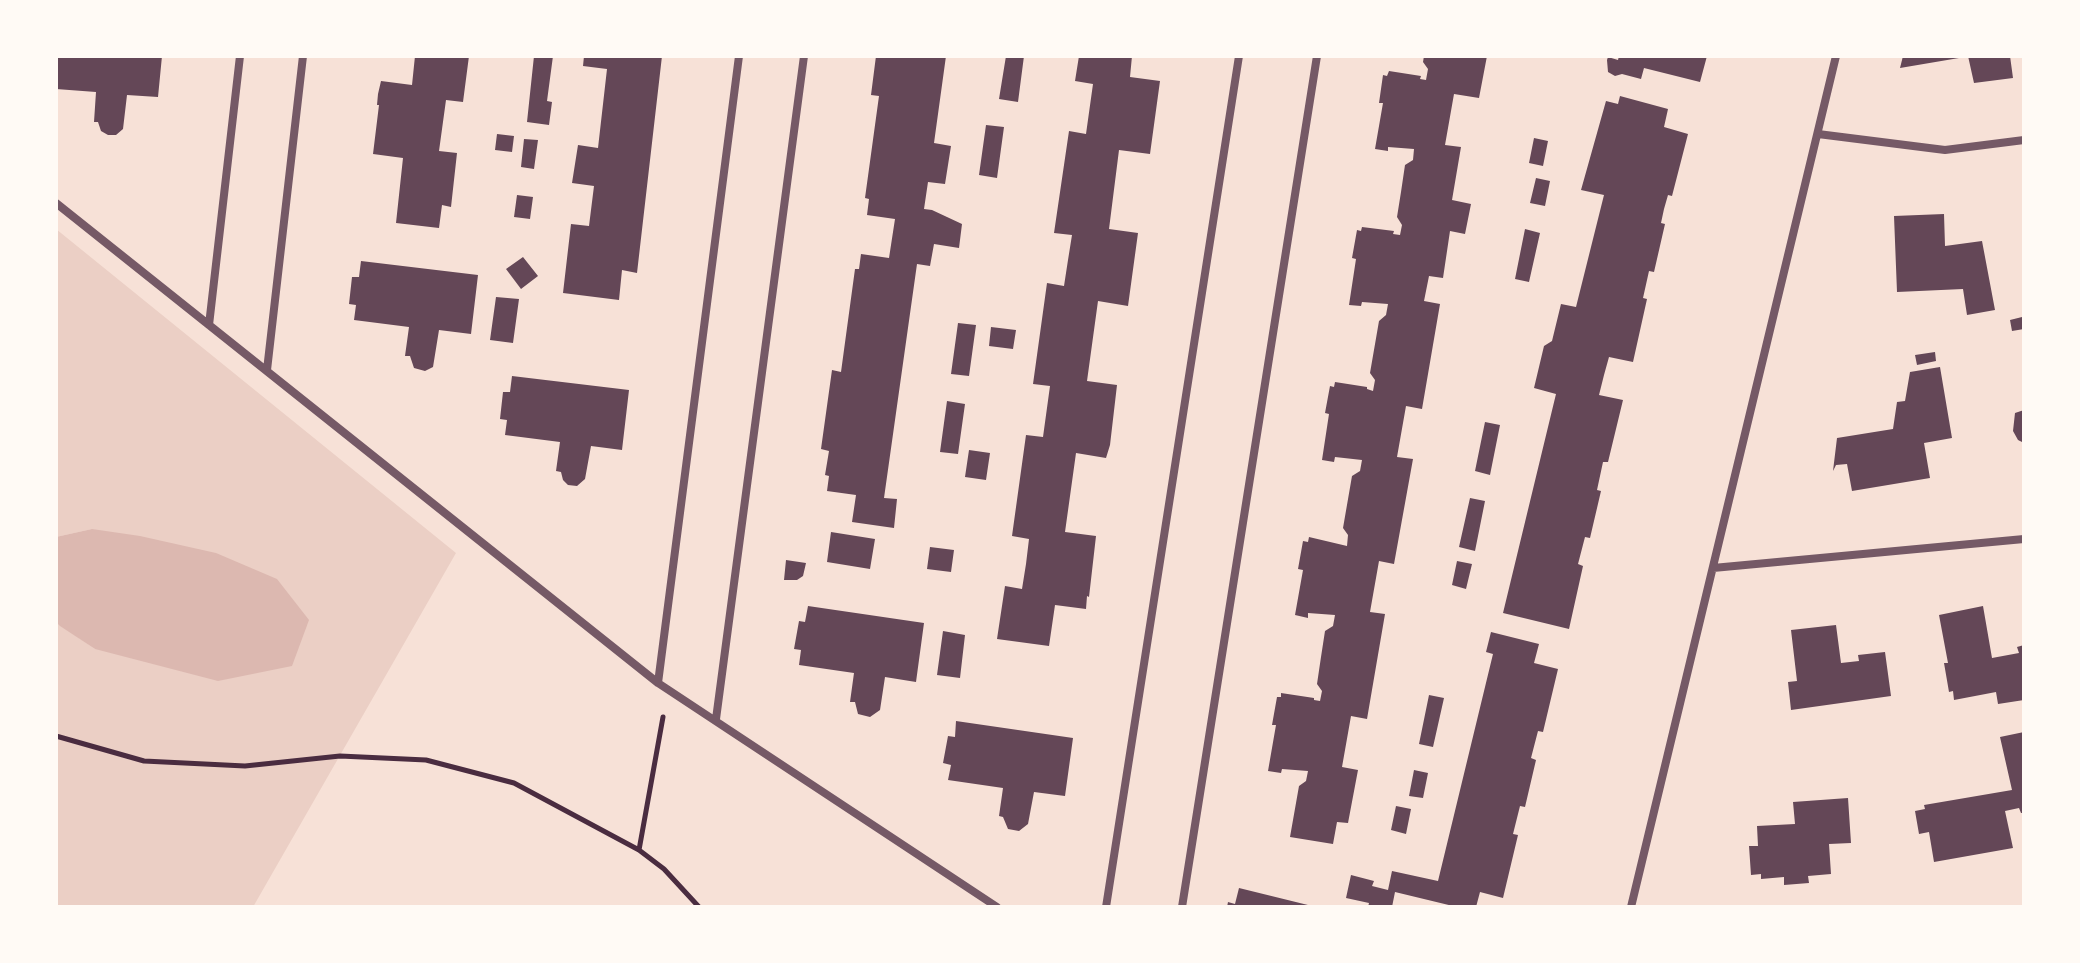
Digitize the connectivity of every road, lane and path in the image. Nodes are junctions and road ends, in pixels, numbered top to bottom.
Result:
1 (240, 56) edge
2 (303, 56) edge
3 (739, 56) edge
4 (804, 56) edge
5 (1239, 56) edge
6 (1317, 56) edge
7 (1836, 56) edge
8 (1818, 134) junction
9 (2024, 140) edge
10 (56, 203) edge
11 (209, 325) junction
12 (267, 370) junction
13 (2024, 539) edge
14 (1713, 568) junction
15 (658, 683) junction
16 (668, 689) junction
17 (716, 719) junction
18 (56, 736) edge
19 (639, 850) junction
20 (699, 907) edge
21 (997, 907) edge
22 (1106, 907) edge
23 (1182, 907) edge
24 (1631, 907) edge

1 - 11 street
2 - 12 street
3 - 15 street
4 - 17 street
5 - 22 street
6 - 23 street
7 - 8 street
8 - 9 street
8 - 14 street
10 - 11 street
11 - 12 street
12 - 15 street
13 - 14 street
14 - 24 street
15 - 16 street
16 - 17 street
16 - 19 path
17 - 21 street
18 - 19 path
19 - 20 path

